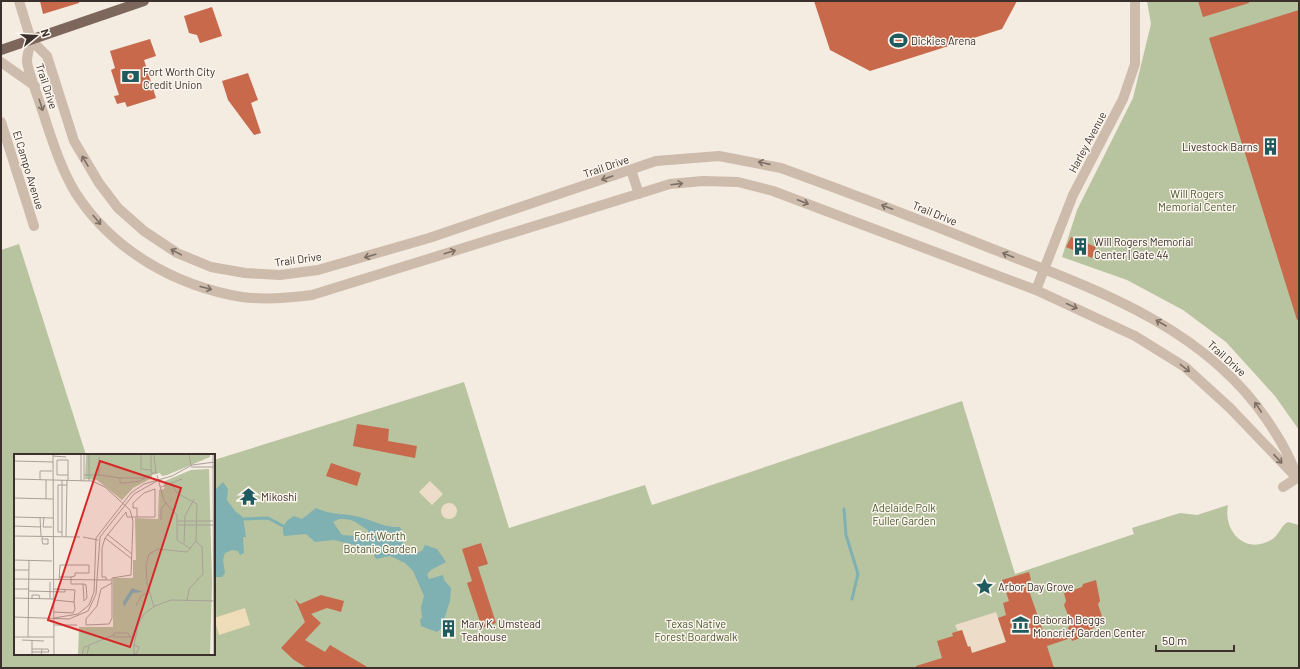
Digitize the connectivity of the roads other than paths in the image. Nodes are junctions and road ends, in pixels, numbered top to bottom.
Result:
1 (19, 1) edge
2 (144, 1) edge
3 (1135, 1) edge
4 (31, 40) junction
5 (1, 50) edge
6 (1, 62) edge
7 (35, 86) junction
8 (1, 122) edge
9 (631, 170) junction
10 (639, 194) junction
11 (34, 226) dead end
12 (1044, 269) junction
13 (1036, 290) junction
14 (1298, 479) edge
15 (1283, 487) dead end

1 - 4 street
2 - 4 main road
3 - 12 street, Harley Avenue
4 - 5 main road
4 - 7 street, Trail Drive
9 -> 4 street, Trail Drive
6 - 7 street
7 -> 10 street, Trail Drive
8 - 11 street, El Campo Avenue
9 - 10 street
12 -> 9 street, Trail Drive
10 -> 13 street, Trail Drive
12 - 13 street, Harley Avenue
14 -> 12 street, Trail Drive
13 -> 14 street, Trail Drive
14 - 15 street

